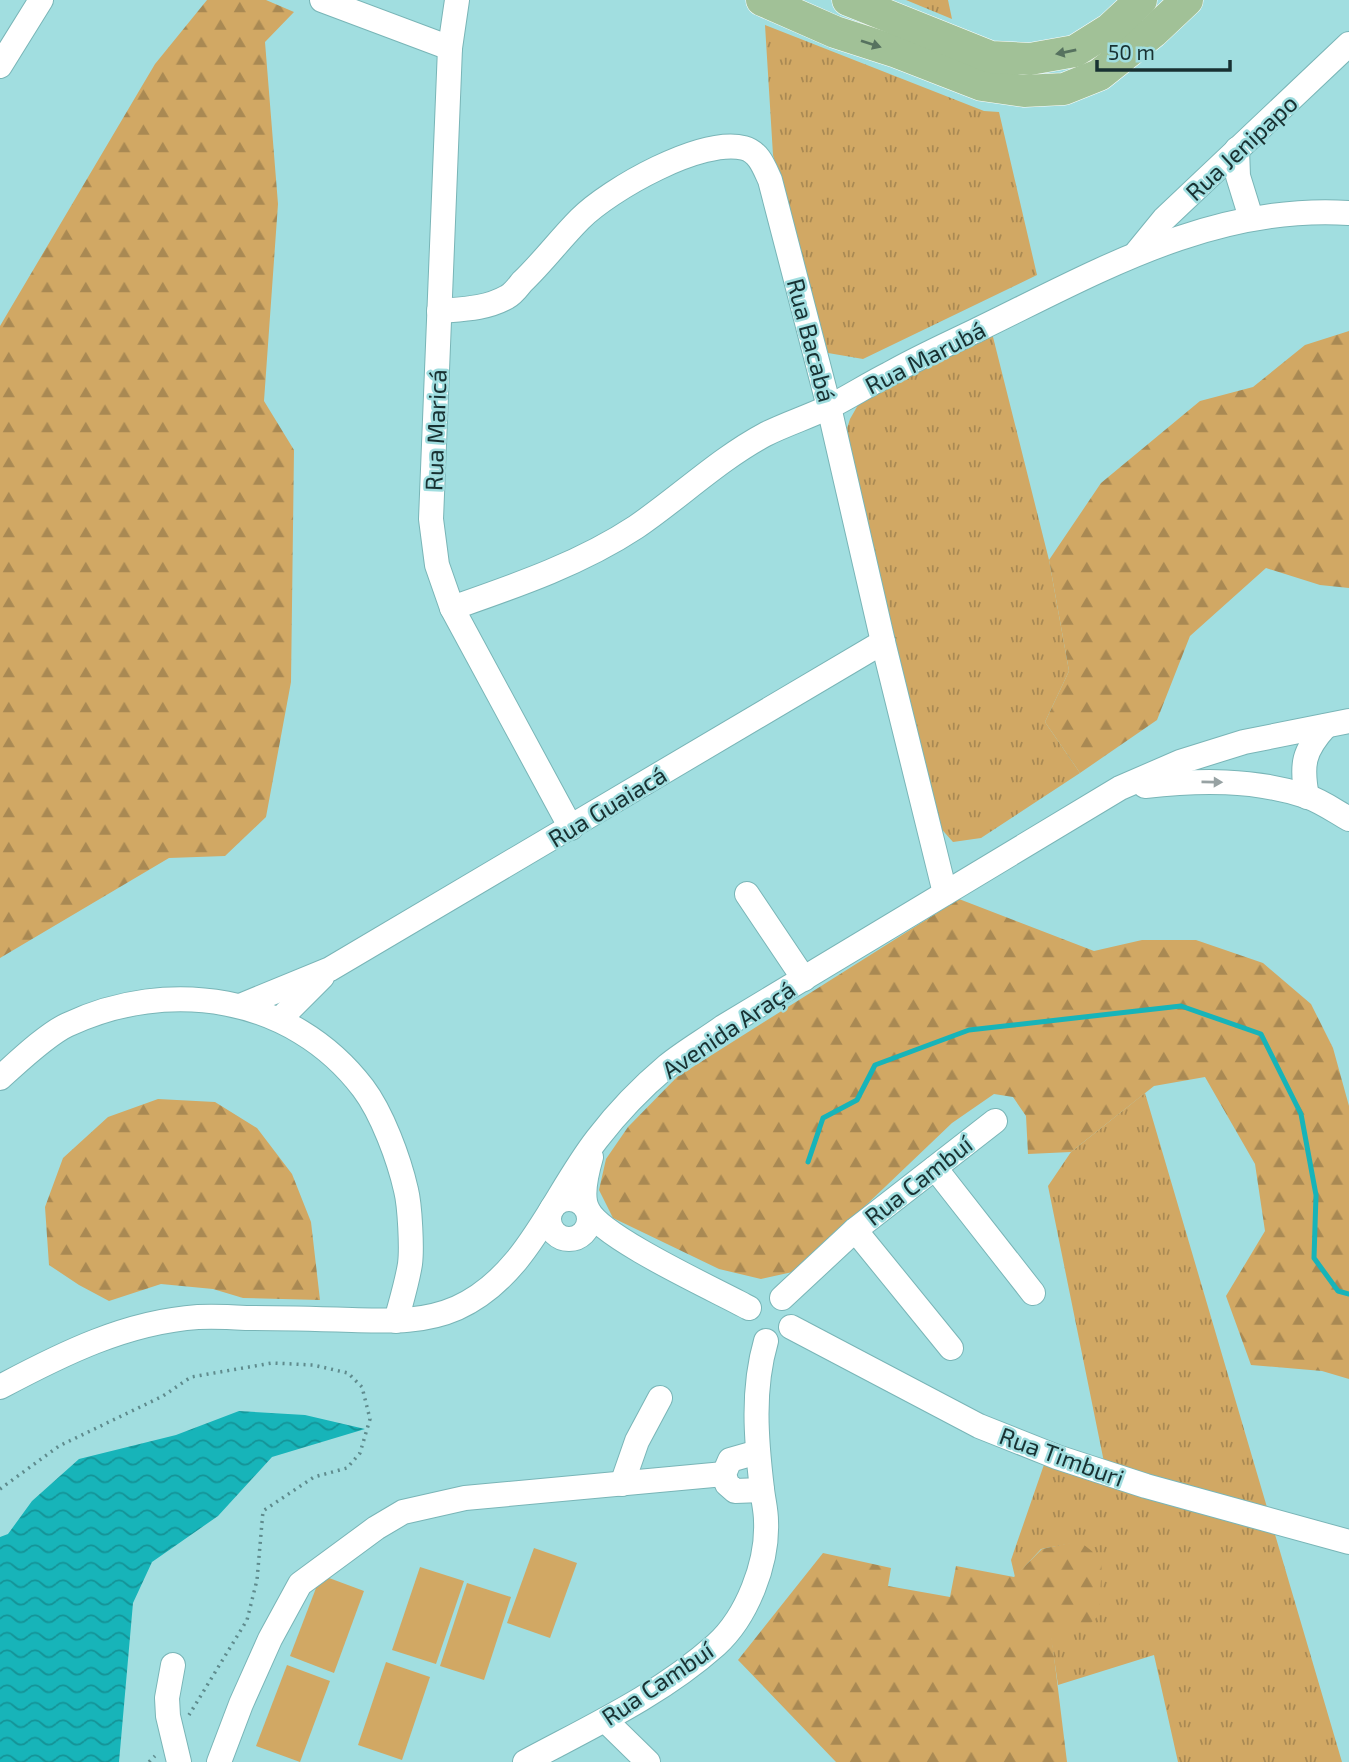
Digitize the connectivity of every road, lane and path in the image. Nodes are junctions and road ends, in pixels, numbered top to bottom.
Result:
1 (41, 0) edge
2 (322, 0) edge
3 (457, 0) edge
4 (762, 0) edge
5 (840, 0) edge
6 (848, 0) edge
7 (1141, 0) edge
8 (1187, 0) edge
9 (829, 29) junction
10 (1349, 44) edge
11 (450, 48) junction
12 (0, 66) edge
13 (1237, 149) junction
14 (1349, 213) edge
15 (1251, 218) junction
16 (1136, 253) junction
17 (439, 311) junction
18 (829, 407) junction
19 (452, 608) junction
20 (883, 642) junction
21 (1337, 724) edge
22 (1120, 788) junction
23 (1307, 797) junction
24 (1349, 818) edge
25 (571, 828) junction
26 (945, 893) junction
27 (747, 894) dead end
28 (330, 969) junction
29 (804, 979) junction
30 (240, 1006) junction
31 (279, 1019) junction
32 (0, 1078) edge
33 (995, 1121) dead end
34 (596, 1141) junction
35 (934, 1168) junction
36 (552, 1207) junction
37 (587, 1209) junction
38 (855, 1230) junction
39 (570, 1238) junction
40 (622, 1241) junction
41 (506, 1273) junction
42 (1033, 1293) dead end
43 (782, 1298) junction
44 (749, 1308) junction
45 (396, 1321) junction
46 (792, 1327) junction
47 (766, 1341) junction
48 (951, 1348) dead end
49 (0, 1387) edge
50 (660, 1398) dead end
51 (758, 1452) junction
52 (724, 1474) junction
53 (622, 1484) junction
54 (0, 1489) edge
55 (762, 1490) junction
56 (1349, 1542) edge
57 (173, 1665) dead end
58 (605, 1720) junction
59 (176, 1751) edge
60 (149, 1762) edge
61 (219, 1762) edge
62 (525, 1762) edge
63 (649, 1762) edge

1 - 12 street
2 - 11 street
3 - 11 street, Rua Maricá
4 - 9 main road
5 - 9 main road
7 -> 6 main road
9 -> 8 main road
10 - 13 street, Rua Jenipapo
11 - 17 street, Rua Maricá
13 - 15 street
13 - 16 street, Rua Jenipapo
14 - 15 street, Rua Marubá
15 - 16 street, Rua Marubá
16 - 18 street, Rua Marubá
17 - 18 street, Rua Bacabá
17 - 19 street, Rua Maricá
18 - 19 street, Rua Marubá
18 - 20 street, Rua Bacabá
19 - 25 street, Rua Maricá
20 - 25 street, Rua Guaiacá
20 - 26 street, Rua Bacabá
21 - 22 street, Avenida Araçá
21 - 23 street
22 -> 23 street
22 - 26 street, Avenida Araçá
23 - 24 street
25 - 28 street, Rua Guaiacá
26 - 29 street, Avenida Araçá
27 - 29 street
28 - 30 street, Rua Guaiacá
28 - 31 street, Rua Guaiacá
29 - 34 street, Avenida Araçá
30 - 31 street
30 - 32 street
31 - 45 street
33 - 35 street, Rua Cambuí
34 - 36 street, Avenida Araçá
34 - 37 street
35 - 38 street, Rua Cambuí
35 - 42 street
36 - 37 street
36 - 39 street
36 - 41 street, Avenida Araçá
37 - 39 street
37 - 40 street
38 - 43 street, Rua Cambuí
38 - 48 street
39 - 40 street
39 - 41 street
40 - 44 street
41 - 45 street, Avenida Araçá
43 - 44 street
43 - 46 street
44 - 47 street
45 - 49 street, Avenida Araçá
46 - 47 street
46 - 56 street, Rua Timburi
47 - 51 street
50 - 53 street
51 - 52 street
51 - 55 street, Rua Cambuí
52 - 53 street
52 - 55 street
53 - 61 street
54 - 59 path
55 - 58 street, Rua Cambuí
57 - 59 street
58 - 62 street, Rua Cambuí
58 - 63 street
59 - 60 path

